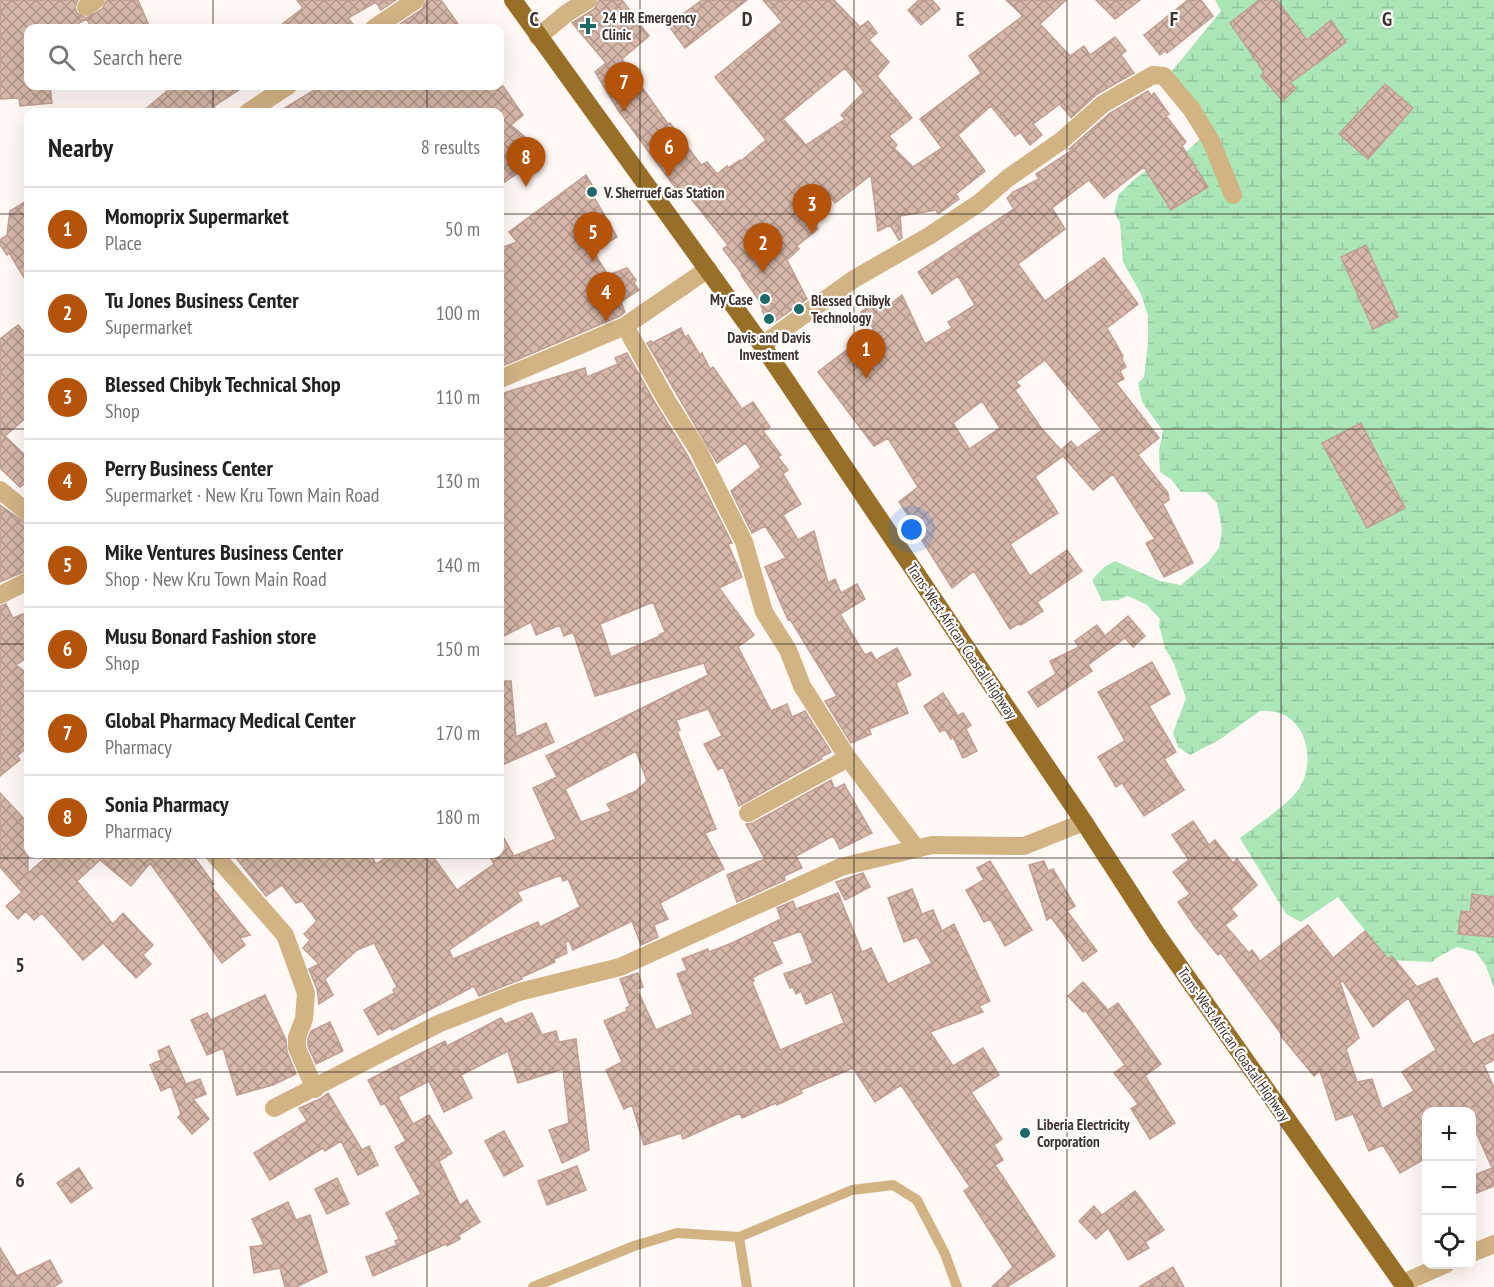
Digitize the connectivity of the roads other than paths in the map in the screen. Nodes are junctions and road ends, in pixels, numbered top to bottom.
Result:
1 (416, 0) edge
2 (513, 0) edge
3 (588, 0) edge
4 (380, 24) edge
5 (538, 37) junction
6 (282, 90) edge
7 (254, 108) edge
8 (1233, 195) dead end
9 (708, 269) junction
10 (625, 326) junction
11 (762, 345) junction
12 (504, 377) edge
13 (0, 490) edge
14 (24, 510) edge
15 (24, 583) edge
16 (0, 596) edge
17 (848, 758) junction
18 (748, 813) dead end
19 (1084, 822) junction
20 (916, 848) junction
21 (218, 858) edge
22 (315, 1089) junction
23 (274, 1108) dead end
24 (739, 1237) junction
25 (1494, 1244) edge
26 (1476, 1251) edge
27 (1436, 1269) edge
28 (1404, 1285) edge
29 (533, 1287) edge
30 (747, 1287) edge
31 (957, 1287) edge

1 - 4 street
2 - 5 highway, Trans-West African Coastal Highway
3 - 5 street
5 - 9 highway, Trans-West African Coastal Highway
6 - 7 street
8 - 11 street
9 - 10 street
9 - 11 highway, Trans-West African Coastal Highway
10 - 12 street
10 - 17 street
11 - 19 highway, Trans-West African Coastal Highway
13 - 14 street
15 - 16 street
17 - 18 street
17 - 20 street
19 - 20 street
19 - 28 highway, Trans-West African Coastal Highway
20 - 22 street
21 - 22 street
22 - 23 street
24 - 29 lane
24 - 30 lane
24 - 31 lane
25 - 26 street
27 - 28 street

